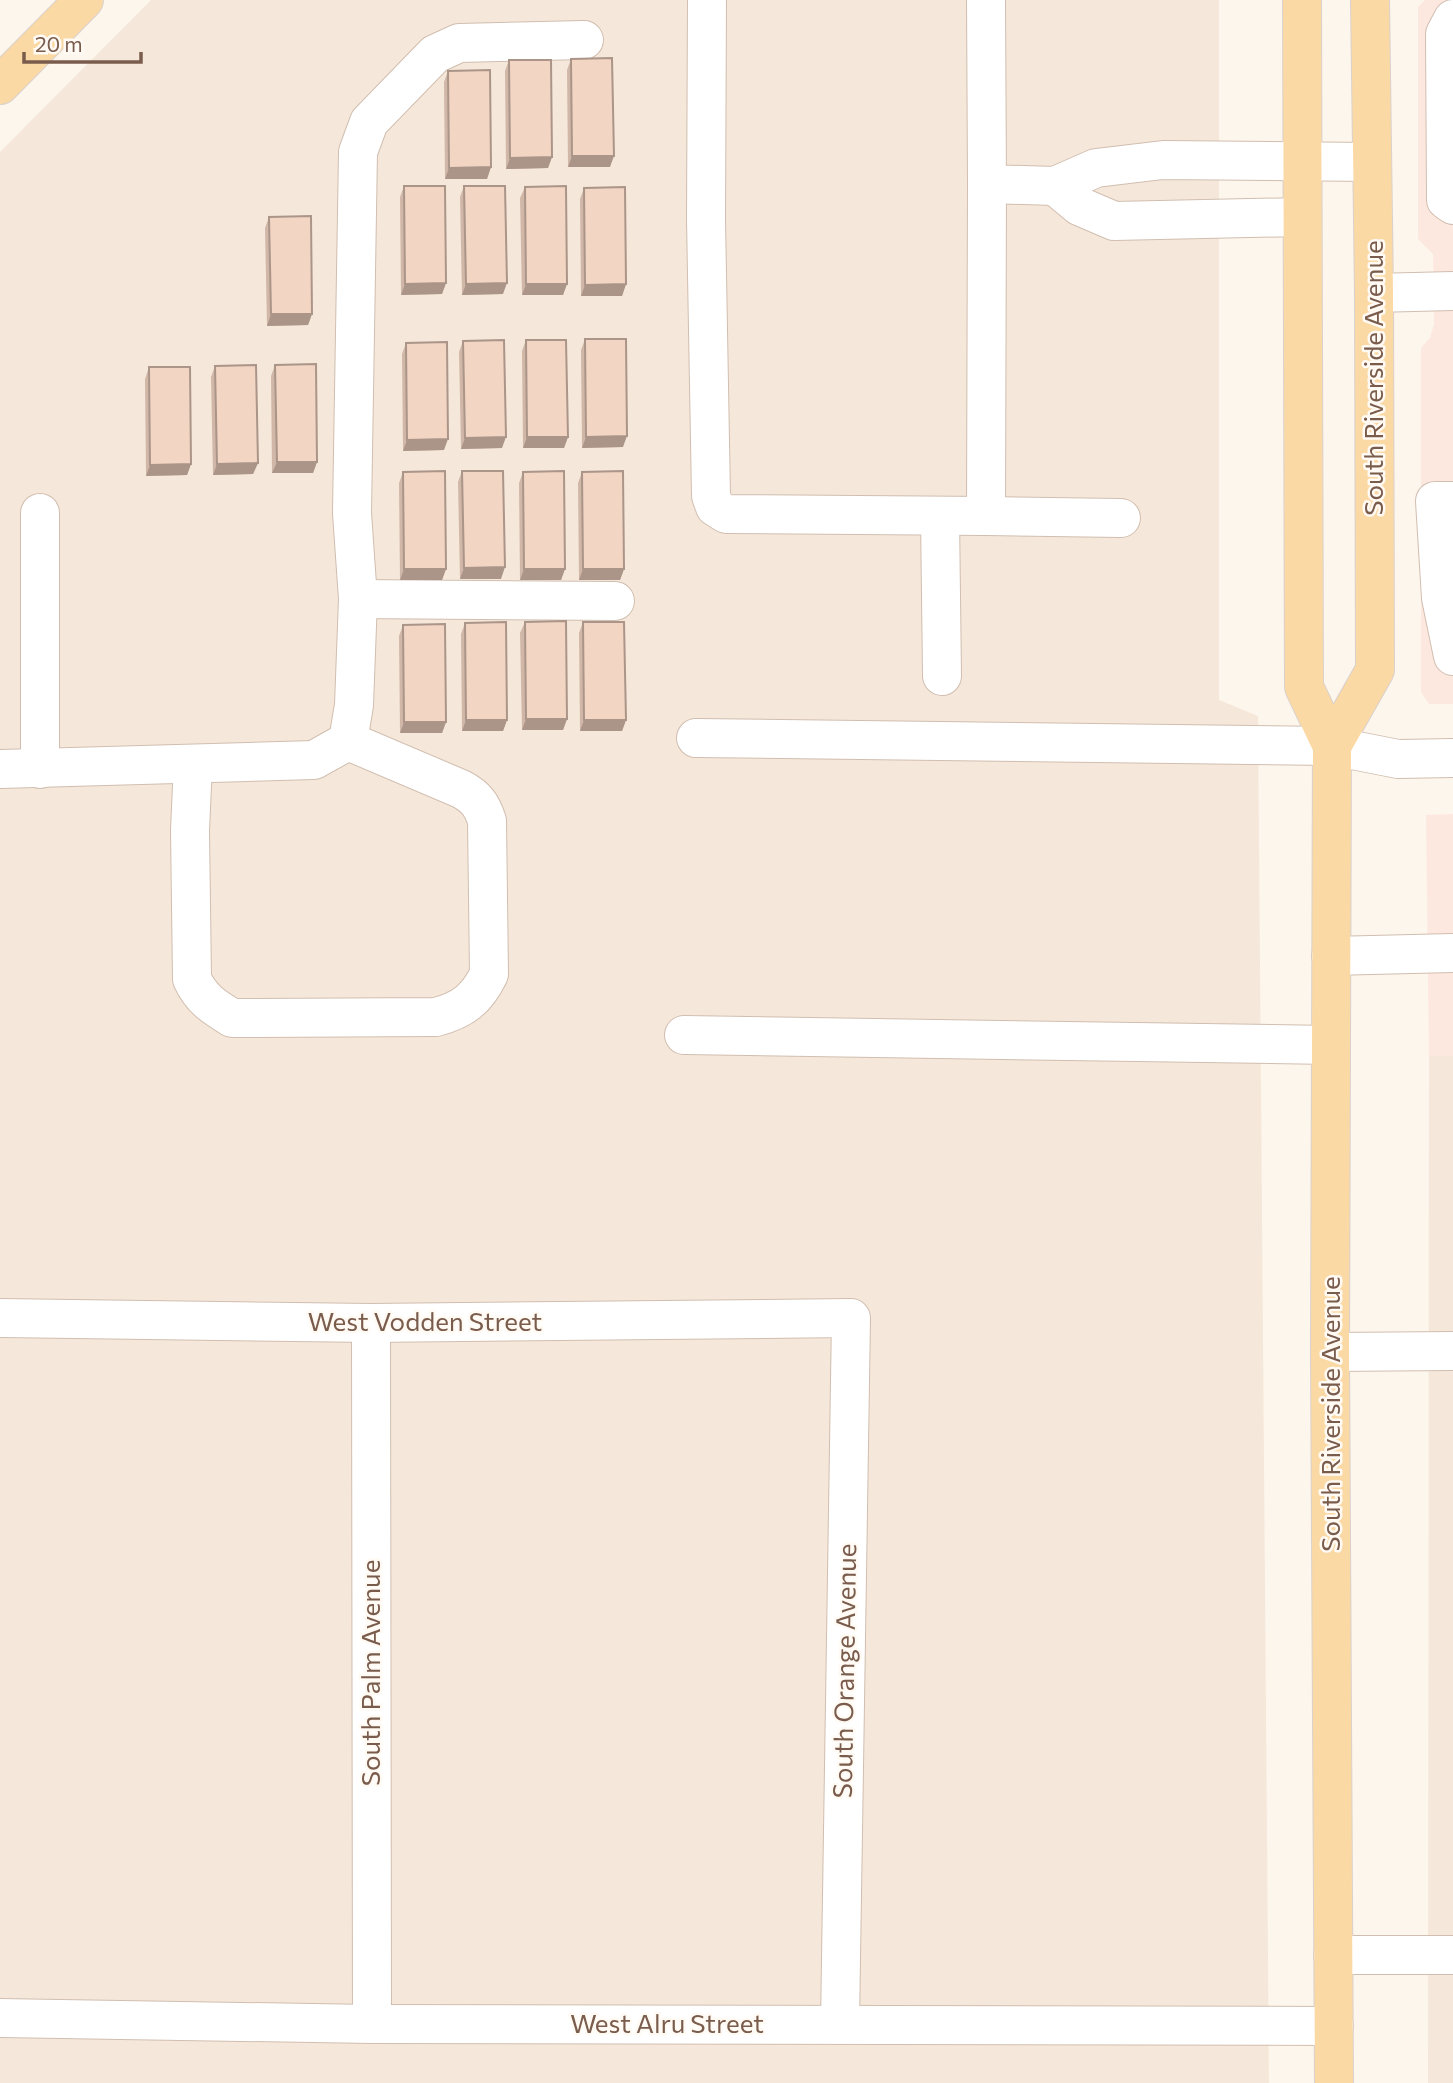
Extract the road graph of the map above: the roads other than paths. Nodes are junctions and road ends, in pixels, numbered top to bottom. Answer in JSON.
{"nodes":[{"id":1,"x":84,"y":0,"type":"edge"},
{"id":2,"x":707,"y":0,"type":"edge"},
{"id":3,"x":986,"y":0,"type":"edge"},
{"id":4,"x":1302,"y":0,"type":"edge"},
{"id":5,"x":1370,"y":0,"type":"edge"},
{"id":6,"x":1453,"y":19,"type":"edge"},
{"id":7,"x":584,"y":40,"type":"dead end"},
{"id":8,"x":0,"y":85,"type":"edge"},
{"id":9,"x":1302,"y":160,"type":"junction"},
{"id":10,"x":1372,"y":162,"type":"junction"},
{"id":11,"x":986,"y":184,"type":"junction"},
{"id":12,"x":1055,"y":186,"type":"junction"},
{"id":13,"x":1453,"y":205,"type":"edge"},
{"id":14,"x":1301,"y":217,"type":"junction"},
{"id":15,"x":1453,"y":291,"type":"edge"},
{"id":16,"x":1374,"y":293,"type":"junction"},
{"id":17,"x":1453,"y":501,"type":"edge"},
{"id":18,"x":40,"y":513,"type":"dead end"},
{"id":19,"x":940,"y":516,"type":"junction"},
{"id":20,"x":986,"y":516,"type":"junction"},
{"id":21,"x":1121,"y":518,"type":"dead end"},
{"id":22,"x":358,"y":599,"type":"junction"},
{"id":23,"x":615,"y":601,"type":"dead end"},
{"id":24,"x":1453,"y":656,"type":"edge"},
{"id":25,"x":943,"y":676,"type":"dead end"},
{"id":26,"x":696,"y":738,"type":"dead end"},
{"id":27,"x":348,"y":741,"type":"junction"},
{"id":28,"x":1332,"y":746,"type":"junction"},
{"id":29,"x":1453,"y":758,"type":"edge"},
{"id":30,"x":192,"y":764,"type":"junction"},
{"id":31,"x":0,"y":769,"type":"edge"},
{"id":32,"x":40,"y":769,"type":"junction"},
{"id":33,"x":1453,"y":953,"type":"edge"},
{"id":34,"x":1331,"y":956,"type":"junction"},
{"id":35,"x":684,"y":1035,"type":"dead end"},
{"id":36,"x":1331,"y":1045,"type":"junction"},
{"id":37,"x":0,"y":1318,"type":"edge"},
{"id":38,"x":850,"y":1318,"type":"joint"},
{"id":39,"x":371,"y":1323,"type":"junction"},
{"id":40,"x":1453,"y":1351,"type":"edge"},
{"id":41,"x":1330,"y":1352,"type":"junction"},
{"id":42,"x":1334,"y":1955,"type":"junction"},
{"id":43,"x":1453,"y":1955,"type":"edge"},
{"id":44,"x":0,"y":2018,"type":"edge"},
{"id":45,"x":372,"y":2024,"type":"junction"},
{"id":46,"x":840,"y":2024,"type":"junction"},
{"id":47,"x":1334,"y":2026,"type":"junction"},
{"id":48,"x":1334,"y":2083,"type":"edge"}],
"edges":[{"from":1,"to":8,"type":"main road"},
{"from":2,"to":19,"type":"street"},
{"from":3,"to":11,"type":"street"},
{"from":4,"to":9,"type":"main road","name":"South Riverside Avenue"},
{"from":5,"to":10,"type":"main road","name":"South Riverside Avenue"},
{"from":6,"to":13,"type":"street"},
{"from":7,"to":22,"type":"street"},
{"from":9,"to":10,"type":"street"},
{"from":9,"to":12,"type":"street"},
{"from":9,"to":14,"type":"main road","name":"South Riverside Avenue"},
{"from":10,"to":16,"type":"main road","name":"South Riverside Avenue"},
{"from":11,"to":12,"type":"street"},
{"from":11,"to":20,"type":"street"},
{"from":12,"to":14,"type":"street"},
{"from":14,"to":28,"type":"main road","name":"South Riverside Avenue"},
{"from":15,"to":16,"type":"street"},
{"from":16,"to":28,"type":"main road","name":"South Riverside Avenue"},
{"from":17,"to":24,"type":"street"},
{"from":18,"to":32,"type":"street"},
{"from":19,"to":20,"type":"street"},
{"from":19,"to":25,"type":"street"},
{"from":20,"to":21,"type":"street"},
{"from":22,"to":23,"type":"street"},
{"from":22,"to":27,"type":"street"},
{"from":26,"to":28,"type":"street"},
{"from":27,"to":30,"type":"street"},
{"from":27,"to":30,"type":"street"},
{"from":28,"to":29,"type":"street"},
{"from":28,"to":34,"type":"main road","name":"South Riverside Avenue"},
{"from":30,"to":32,"type":"street"},
{"from":31,"to":32,"type":"street"},
{"from":33,"to":34,"type":"street"},
{"from":34,"to":36,"type":"main road","name":"South Riverside Avenue"},
{"from":35,"to":36,"type":"street"},
{"from":36,"to":41,"type":"main road","name":"South Riverside Avenue"},
{"from":37,"to":39,"type":"street","name":"West Vodden Street"},
{"from":38,"to":39,"type":"street","name":"West Vodden Street"},
{"from":38,"to":46,"type":"street","name":"South Orange Avenue"},
{"from":39,"to":45,"type":"street","name":"South Palm Avenue"},
{"from":40,"to":41,"type":"street"},
{"from":41,"to":42,"type":"main road","name":"South Riverside Avenue"},
{"from":42,"to":43,"type":"street"},
{"from":42,"to":47,"type":"main road","name":"South Riverside Avenue"},
{"from":44,"to":45,"type":"street","name":"West Alru Street"},
{"from":45,"to":46,"type":"street","name":"West Alru Street"},
{"from":46,"to":47,"type":"street","name":"West Alru Street"},
{"from":47,"to":48,"type":"main road","name":"South Riverside Avenue"}]}
